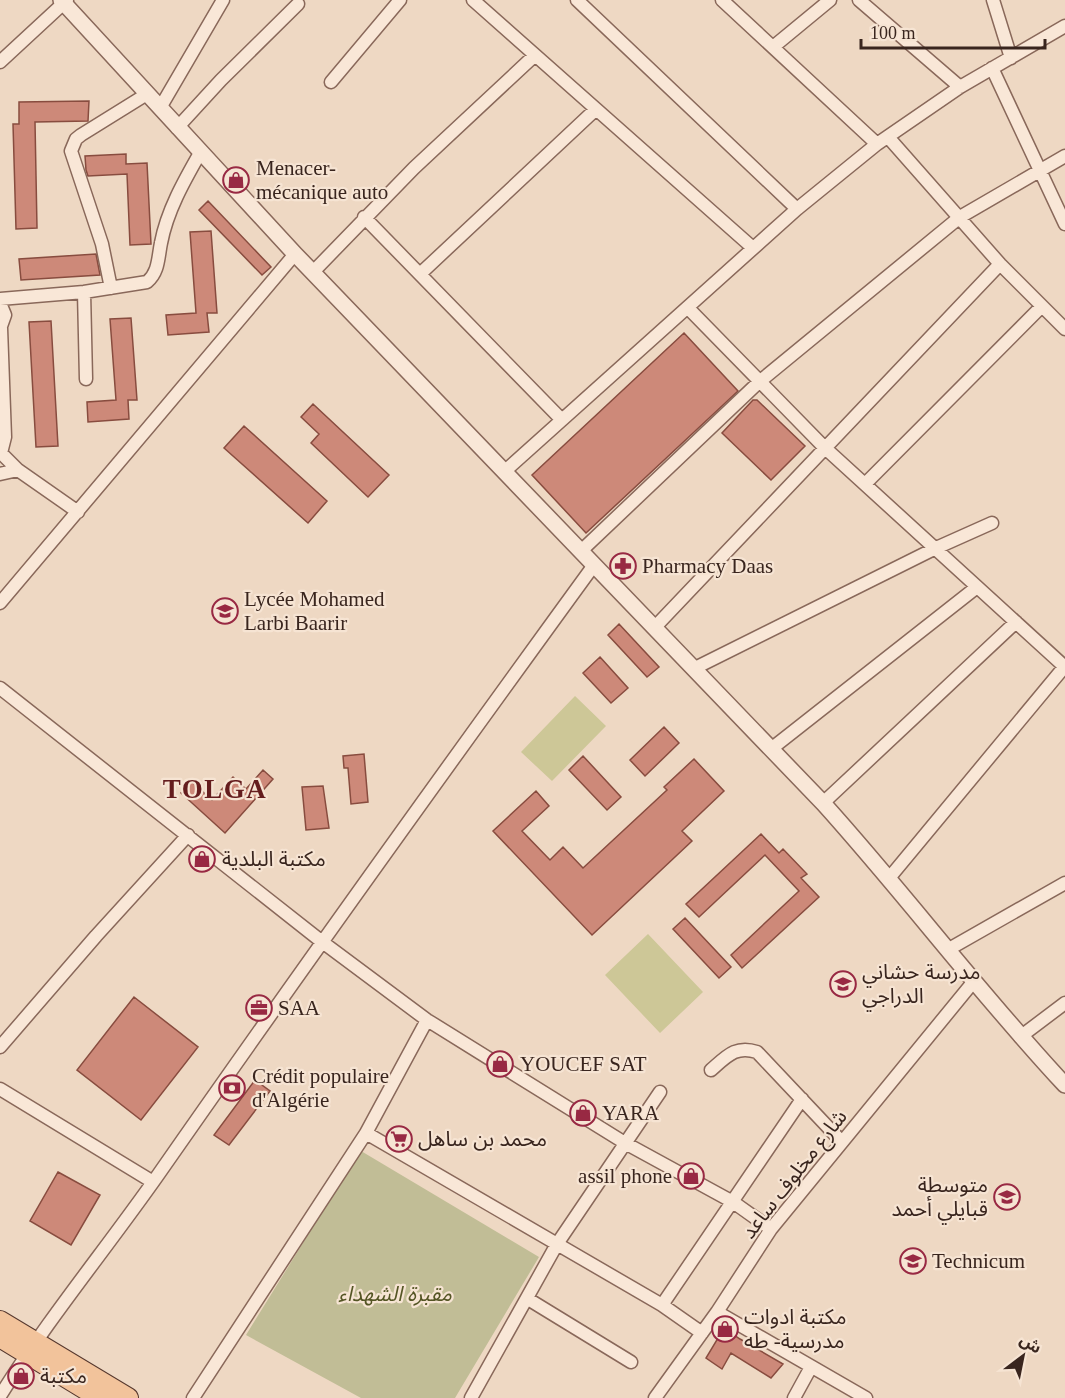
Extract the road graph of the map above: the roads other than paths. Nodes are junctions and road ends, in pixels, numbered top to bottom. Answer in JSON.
{"nodes":[{"id":1,"x":223,"y":0,"type":"edge"},
{"id":2,"x":400,"y":0,"type":"edge"},
{"id":3,"x":473,"y":0,"type":"edge"},
{"id":4,"x":722,"y":0,"type":"edge"},
{"id":5,"x":830,"y":0,"type":"edge"},
{"id":6,"x":859,"y":0,"type":"edge"},
{"id":7,"x":993,"y":0,"type":"edge"},
{"id":8,"x":64,"y":1,"type":"edge"},
{"id":9,"x":582,"y":2,"type":"edge"},
{"id":10,"x":298,"y":4,"type":"dead end"},
{"id":11,"x":1065,"y":26,"type":"edge"},
{"id":12,"x":773,"y":47,"type":"junction"},
{"id":13,"x":534,"y":56,"type":"junction"},
{"id":14,"x":1011,"y":58,"type":"junction"},
{"id":15,"x":0,"y":62,"type":"edge"},
{"id":16,"x":992,"y":68,"type":"junction"},
{"id":17,"x":331,"y":82,"type":"dead end"},
{"id":18,"x":960,"y":87,"type":"junction"},
{"id":19,"x":147,"y":94,"type":"junction"},
{"id":20,"x":160,"y":108,"type":"junction"},
{"id":21,"x":595,"y":110,"type":"junction"},
{"id":22,"x":177,"y":128,"type":"junction"},
{"id":23,"x":888,"y":137,"type":"junction"},
{"id":24,"x":877,"y":144,"type":"junction"},
{"id":25,"x":200,"y":153,"type":"junction"},
{"id":26,"x":1065,"y":156,"type":"edge"},
{"id":27,"x":1039,"y":171,"type":"junction"},
{"id":28,"x":796,"y":209,"type":"junction"},
{"id":29,"x":960,"y":217,"type":"junction"},
{"id":30,"x":364,"y":218,"type":"junction"},
{"id":31,"x":1065,"y":224,"type":"edge"},
{"id":32,"x":753,"y":248,"type":"junction"},
{"id":33,"x":296,"y":254,"type":"junction"},
{"id":34,"x":1000,"y":264,"type":"junction"},
{"id":35,"x":313,"y":272,"type":"junction"},
{"id":36,"x":420,"y":274,"type":"junction"},
{"id":37,"x":111,"y":288,"type":"junction"},
{"id":38,"x":84,"y":292,"type":"junction"},
{"id":39,"x":0,"y":301,"type":"edge"},
{"id":40,"x":1042,"y":306,"type":"junction"},
{"id":41,"x":688,"y":308,"type":"junction"},
{"id":42,"x":1,"y":328,"type":"edge"},
{"id":43,"x":1065,"y":329,"type":"edge"},
{"id":44,"x":86,"y":378,"type":"dead end"},
{"id":45,"x":759,"y":382,"type":"junction"},
{"id":46,"x":562,"y":420,"type":"junction"},
{"id":47,"x":2,"y":437,"type":"edge"},
{"id":48,"x":824,"y":447,"type":"junction"},
{"id":49,"x":1,"y":452,"type":"edge"},
{"id":50,"x":18,"y":470,"type":"junction"},
{"id":51,"x":505,"y":471,"type":"junction"},
{"id":52,"x":0,"y":474,"type":"edge"},
{"id":53,"x":866,"y":484,"type":"junction"},
{"id":54,"x":78,"y":512,"type":"junction"},
{"id":55,"x":992,"y":523,"type":"dead end"},
{"id":56,"x":936,"y":548,"type":"junction"},
{"id":57,"x":581,"y":551,"type":"junction"},
{"id":58,"x":594,"y":565,"type":"junction"},
{"id":59,"x":977,"y":587,"type":"junction"},
{"id":60,"x":0,"y":603,"type":"edge"},
{"id":61,"x":1016,"y":622,"type":"junction"},
{"id":62,"x":656,"y":626,"type":"junction"},
{"id":63,"x":1065,"y":666,"type":"edge"},
{"id":64,"x":695,"y":668,"type":"junction"},
{"id":65,"x":0,"y":688,"type":"edge"},
{"id":66,"x":771,"y":749,"type":"junction"},
{"id":67,"x":823,"y":803,"type":"junction"},
{"id":68,"x":188,"y":835,"type":"junction"},
{"id":69,"x":890,"y":877,"type":"junction"},
{"id":70,"x":1065,"y":883,"type":"edge"},
{"id":71,"x":321,"y":941,"type":"junction"},
{"id":72,"x":949,"y":949,"type":"junction"},
{"id":73,"x":974,"y":981,"type":"junction"},
{"id":74,"x":1065,"y":1003,"type":"edge"},
{"id":75,"x":427,"y":1020,"type":"junction"},
{"id":76,"x":1020,"y":1037,"type":"junction"},
{"id":77,"x":0,"y":1047,"type":"edge"},
{"id":78,"x":711,"y":1070,"type":"dead end"},
{"id":79,"x":1065,"y":1085,"type":"edge"},
{"id":80,"x":0,"y":1089,"type":"edge"},
{"id":81,"x":660,"y":1092,"type":"dead end"},
{"id":82,"x":802,"y":1100,"type":"junction"},
{"id":83,"x":366,"y":1133,"type":"junction"},
{"id":84,"x":842,"y":1142,"type":"junction"},
{"id":85,"x":625,"y":1143,"type":"junction"},
{"id":86,"x":153,"y":1182,"type":"junction"},
{"id":87,"x":733,"y":1202,"type":"junction"},
{"id":88,"x":771,"y":1229,"type":"junction"},
{"id":89,"x":557,"y":1244,"type":"junction"},
{"id":90,"x":528,"y":1299,"type":"junction"},
{"id":91,"x":663,"y":1305,"type":"junction"},
{"id":92,"x":717,"y":1312,"type":"junction"},
{"id":93,"x":0,"y":1321,"type":"edge"},
{"id":94,"x":702,"y":1333,"type":"junction"},
{"id":95,"x":0,"y":1337,"type":"edge"},
{"id":96,"x":31,"y":1346,"type":"junction"},
{"id":97,"x":631,"y":1362,"type":"dead end"},
{"id":98,"x":811,"y":1367,"type":"junction"},
{"id":99,"x":0,"y":1396,"type":"edge"},
{"id":100,"x":100,"y":1398,"type":"edge"},
{"id":101,"x":128,"y":1398,"type":"edge"},
{"id":102,"x":193,"y":1398,"type":"edge"},
{"id":103,"x":471,"y":1398,"type":"edge"},
{"id":104,"x":654,"y":1398,"type":"edge"},
{"id":105,"x":794,"y":1398,"type":"edge"},
{"id":106,"x":866,"y":1398,"type":"edge"}],
"edges":[{"from":1,"to":20,"type":"street"},
{"from":2,"to":17,"type":"street"},
{"from":3,"to":13,"type":"street"},
{"from":4,"to":12,"type":"street"},
{"from":5,"to":12,"type":"street"},
{"from":6,"to":18,"type":"street"},
{"from":7,"to":14,"type":"street"},
{"from":8,"to":15,"type":"street"},
{"from":8,"to":19,"type":"street"},
{"from":9,"to":28,"type":"street"},
{"from":10,"to":22,"type":"street"},
{"from":11,"to":14,"type":"street"},
{"from":12,"to":24,"type":"street"},
{"from":13,"to":21,"type":"street"},
{"from":13,"to":30,"type":"street"},
{"from":14,"to":16,"type":"street"},
{"from":16,"to":18,"type":"street"},
{"from":16,"to":27,"type":"street"},
{"from":18,"to":23,"type":"street"},
{"from":19,"to":20,"type":"street"},
{"from":19,"to":37,"type":"street"},
{"from":20,"to":22,"type":"street"},
{"from":21,"to":32,"type":"street"},
{"from":21,"to":36,"type":"street"},
{"from":22,"to":25,"type":"street"},
{"from":23,"to":24,"type":"street"},
{"from":23,"to":29,"type":"street"},
{"from":24,"to":28,"type":"street"},
{"from":25,"to":33,"type":"street"},
{"from":25,"to":37,"type":"street"},
{"from":26,"to":27,"type":"street"},
{"from":27,"to":29,"type":"street"},
{"from":27,"to":31,"type":"street"},
{"from":28,"to":32,"type":"street"},
{"from":29,"to":34,"type":"street"},
{"from":29,"to":45,"type":"street"},
{"from":30,"to":35,"type":"street"},
{"from":30,"to":36,"type":"street"},
{"from":32,"to":41,"type":"street"},
{"from":33,"to":35,"type":"street"},
{"from":33,"to":54,"type":"street"},
{"from":34,"to":40,"type":"street"},
{"from":34,"to":48,"type":"street"},
{"from":35,"to":51,"type":"street"},
{"from":36,"to":46,"type":"street"},
{"from":37,"to":38,"type":"street"},
{"from":38,"to":39,"type":"street"},
{"from":38,"to":44,"type":"street"},
{"from":39,"to":42,"type":"street"},
{"from":40,"to":43,"type":"street"},
{"from":40,"to":53,"type":"street"},
{"from":41,"to":45,"type":"street"},
{"from":41,"to":46,"type":"street"},
{"from":42,"to":47,"type":"street"},
{"from":45,"to":48,"type":"street"},
{"from":45,"to":57,"type":"street"},
{"from":46,"to":51,"type":"street"},
{"from":47,"to":49,"type":"street"},
{"from":48,"to":53,"type":"street"},
{"from":48,"to":62,"type":"street"},
{"from":49,"to":50,"type":"street"},
{"from":50,"to":52,"type":"street"},
{"from":50,"to":54,"type":"street"},
{"from":51,"to":57,"type":"street"},
{"from":53,"to":56,"type":"street"},
{"from":54,"to":60,"type":"street"},
{"from":55,"to":56,"type":"street"},
{"from":56,"to":59,"type":"street"},
{"from":56,"to":64,"type":"street"},
{"from":57,"to":58,"type":"street"},
{"from":58,"to":62,"type":"street"},
{"from":58,"to":71,"type":"street"},
{"from":59,"to":61,"type":"street"},
{"from":59,"to":66,"type":"street"},
{"from":61,"to":63,"type":"street"},
{"from":61,"to":67,"type":"street"},
{"from":62,"to":64,"type":"street"},
{"from":63,"to":69,"type":"street"},
{"from":64,"to":66,"type":"street"},
{"from":65,"to":68,"type":"street"},
{"from":66,"to":67,"type":"street"},
{"from":67,"to":69,"type":"street"},
{"from":68,"to":71,"type":"street"},
{"from":68,"to":77,"type":"street"},
{"from":69,"to":72,"type":"street"},
{"from":70,"to":72,"type":"street"},
{"from":71,"to":75,"type":"street"},
{"from":71,"to":86,"type":"street"},
{"from":72,"to":73,"type":"street"},
{"from":73,"to":76,"type":"street"},
{"from":73,"to":84,"type":"street","name":"شارع مخلوف ساعد"},
{"from":74,"to":76,"type":"street"},
{"from":75,"to":83,"type":"street"},
{"from":75,"to":85,"type":"street"},
{"from":76,"to":79,"type":"street"},
{"from":78,"to":82,"type":"street"},
{"from":80,"to":86,"type":"street"},
{"from":81,"to":85,"type":"street"},
{"from":82,"to":84,"type":"street"},
{"from":82,"to":87,"type":"street"},
{"from":83,"to":89,"type":"street"},
{"from":83,"to":102,"type":"street"},
{"from":84,"to":88,"type":"street","name":"شارع مخلوف ساعد"},
{"from":85,"to":87,"type":"street"},
{"from":85,"to":89,"type":"street"},
{"from":86,"to":96,"type":"street"},
{"from":87,"to":88,"type":"street"},
{"from":87,"to":91,"type":"street"},
{"from":88,"to":92,"type":"street","name":"شارع مخلوف ساعد"},
{"from":89,"to":90,"type":"street"},
{"from":89,"to":91,"type":"street"},
{"from":90,"to":97,"type":"street"},
{"from":90,"to":103,"type":"street"},
{"from":91,"to":94,"type":"street"},
{"from":92,"to":94,"type":"street","name":"شارع مخلوف ساعد"},
{"from":92,"to":98,"type":"street"},
{"from":93,"to":96,"type":"main road"},
{"from":94,"to":104,"type":"street","name":"شارع مخلوف ساعد"},
{"from":95,"to":96,"type":"main road"},
{"from":96,"to":99,"type":"street"},
{"from":96,"to":100,"type":"main road"},
{"from":96,"to":101,"type":"main road"},
{"from":98,"to":105,"type":"street"},
{"from":98,"to":106,"type":"street"}]}
